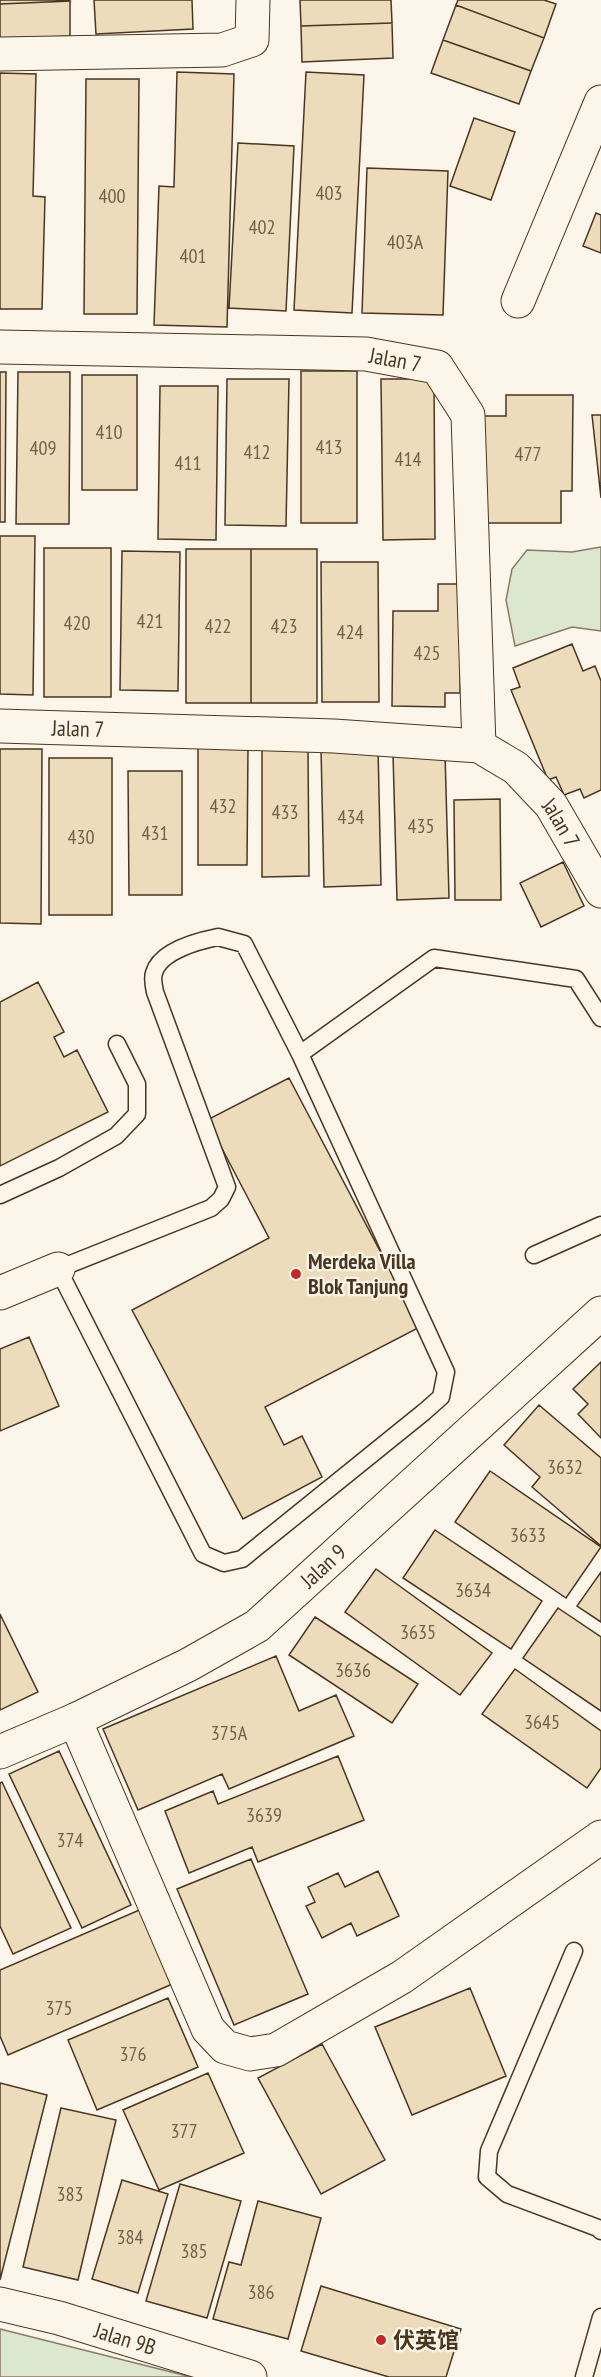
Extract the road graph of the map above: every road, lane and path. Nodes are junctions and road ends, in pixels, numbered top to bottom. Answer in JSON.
{"nodes":[{"id":1,"x":253,"y":0,"type":"edge"},
{"id":2,"x":0,"y":54,"type":"edge"},
{"id":3,"x":601,"y":102,"type":"edge"},
{"id":4,"x":518,"y":301,"type":"dead end"},
{"id":5,"x":0,"y":347,"type":"edge"},
{"id":6,"x":0,"y":726,"type":"edge"},
{"id":7,"x":479,"y":746,"type":"junction"},
{"id":8,"x":601,"y":891,"type":"edge"},
{"id":9,"x":601,"y":1018,"type":"edge"},
{"id":10,"x":117,"y":1044,"type":"dead end"},
{"id":11,"x":300,"y":1053,"type":"junction"},
{"id":12,"x":0,"y":1195,"type":"edge"},
{"id":13,"x":601,"y":1225,"type":"edge"},
{"id":14,"x":534,"y":1255,"type":"dead end"},
{"id":15,"x":58,"y":1269,"type":"junction"},
{"id":16,"x":0,"y":1293,"type":"edge"},
{"id":17,"x":601,"y":1313,"type":"edge"},
{"id":18,"x":75,"y":1720,"type":"junction"},
{"id":19,"x":0,"y":1752,"type":"edge"},
{"id":20,"x":601,"y":1837,"type":"edge"},
{"id":21,"x":574,"y":1952,"type":"dead end"},
{"id":22,"x":601,"y":2231,"type":"edge"},
{"id":23,"x":0,"y":2304,"type":"edge"},
{"id":24,"x":601,"y":2317,"type":"edge"},
{"id":25,"x":250,"y":2377,"type":"edge"},
{"id":26,"x":584,"y":2377,"type":"edge"}],
"edges":[{"from":1,"to":2,"type":"street"},
{"from":3,"to":4,"type":"street"},
{"from":5,"to":7,"type":"street","name":"Jalan 7"},
{"from":6,"to":7,"type":"street","name":"Jalan 7"},
{"from":7,"to":8,"type":"street","name":"Jalan 7"},
{"from":9,"to":11,"type":"lane"},
{"from":10,"to":12,"type":"lane"},
{"from":11,"to":15,"type":"lane"},
{"from":11,"to":15,"type":"lane"},
{"from":13,"to":14,"type":"lane"},
{"from":15,"to":16,"type":"street"},
{"from":17,"to":18,"type":"street","name":"Jalan 9"},
{"from":18,"to":19,"type":"street","name":"Jalan 9"},
{"from":18,"to":20,"type":"street"},
{"from":21,"to":22,"type":"lane"},
{"from":23,"to":25,"type":"street","name":"Jalan 9B"},
{"from":24,"to":26,"type":"lane"}]}
